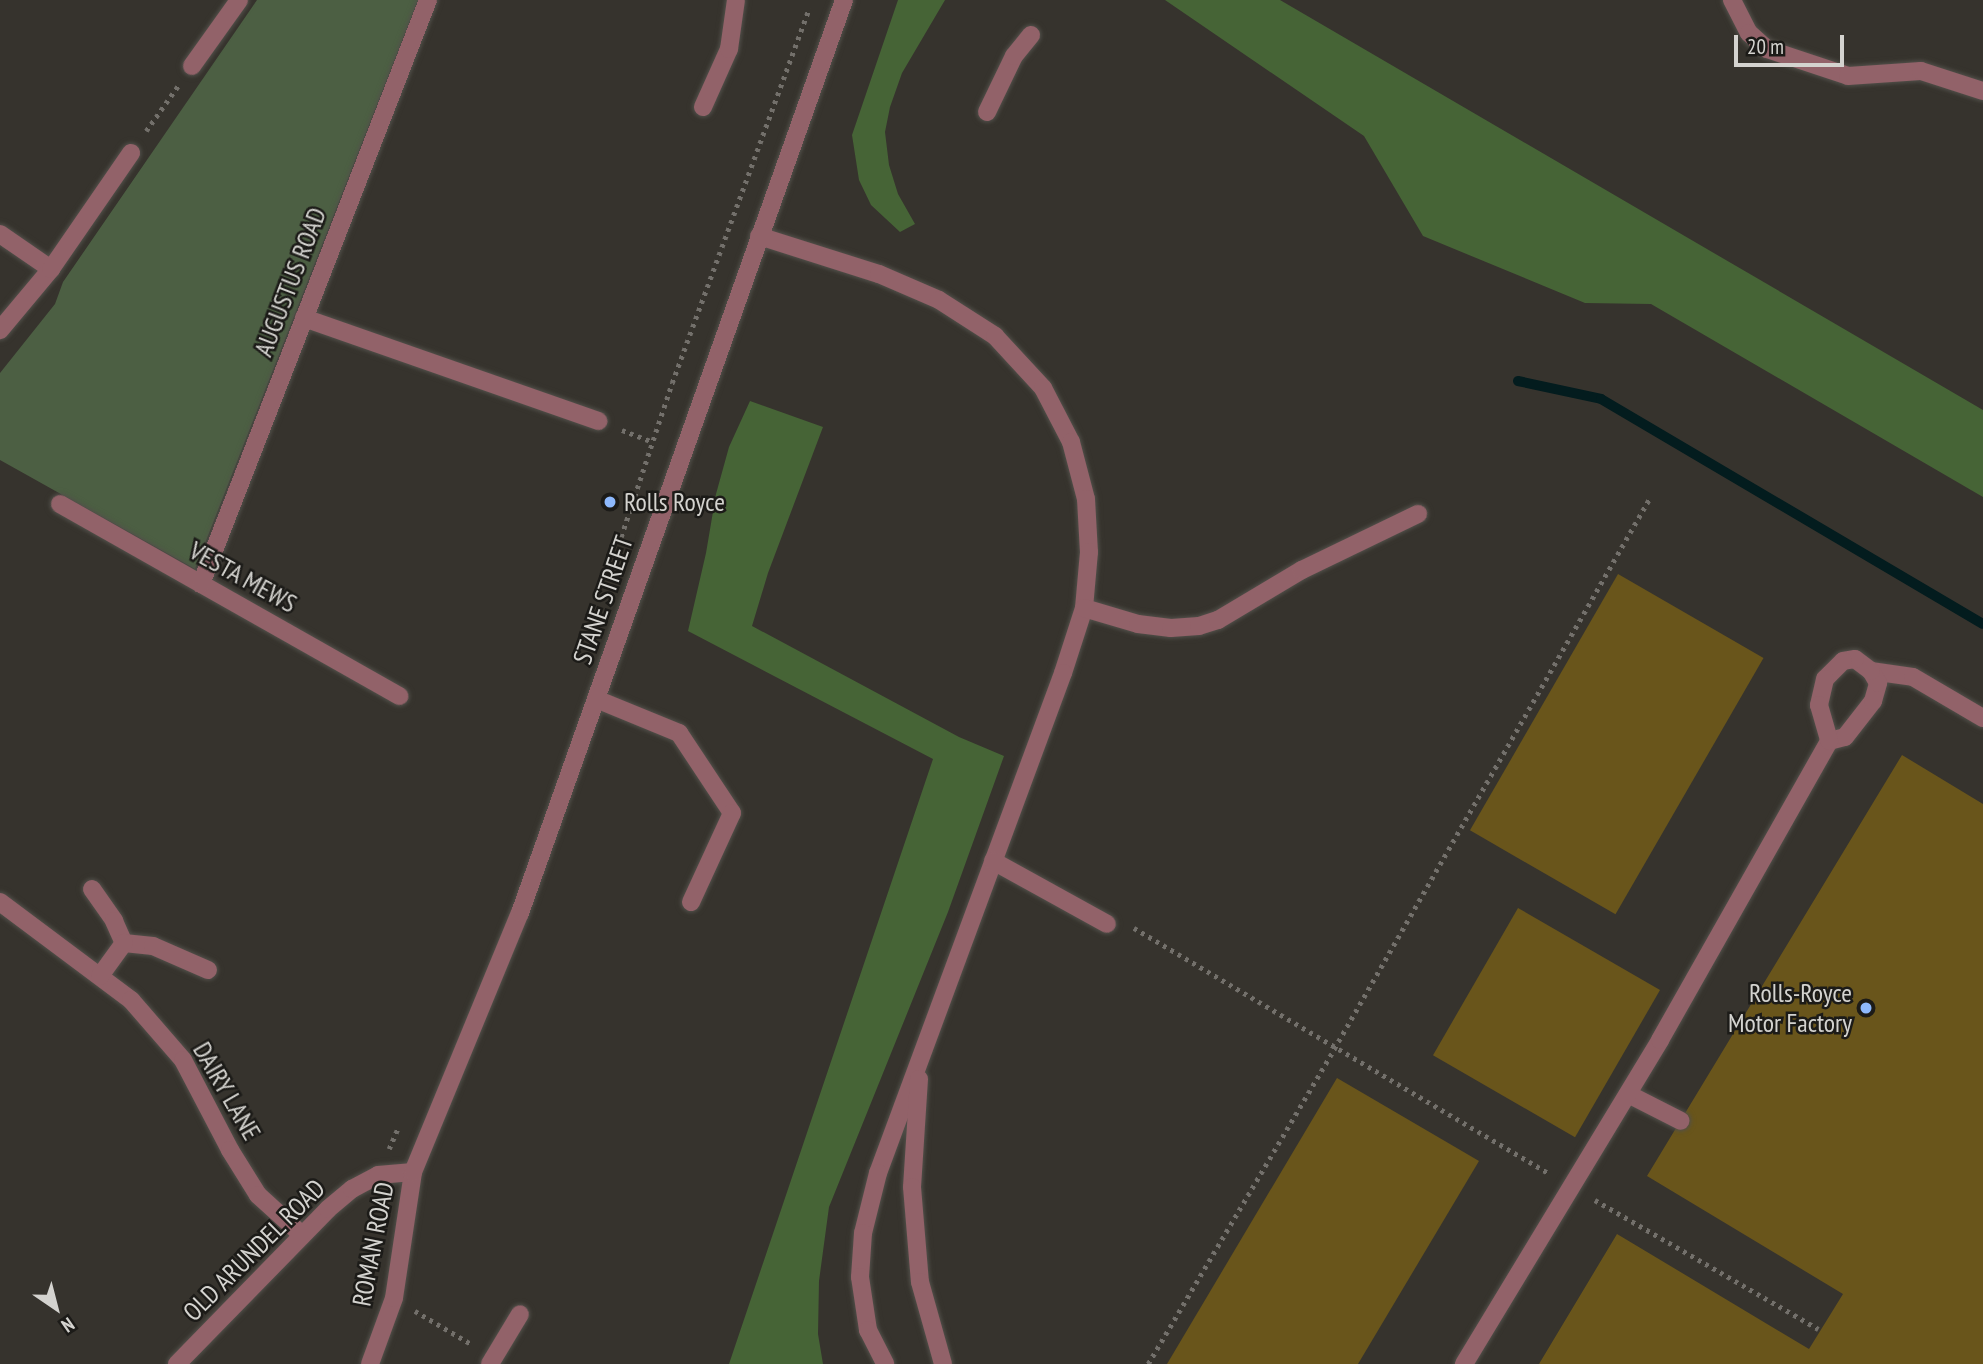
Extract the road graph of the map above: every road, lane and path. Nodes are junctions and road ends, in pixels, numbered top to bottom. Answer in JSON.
{"nodes":[{"id":1,"x":239,"y":0,"type":"edge"},
{"id":2,"x":428,"y":0,"type":"edge"},
{"id":3,"x":736,"y":0,"type":"edge"},
{"id":4,"x":811,"y":0,"type":"edge"},
{"id":5,"x":844,"y":0,"type":"edge"},
{"id":6,"x":1731,"y":0,"type":"edge"},
{"id":7,"x":1031,"y":35,"type":"dead end"},
{"id":8,"x":192,"y":66,"type":"joint"},
{"id":9,"x":1983,"y":91,"type":"edge"},
{"id":10,"x":703,"y":107,"type":"dead end"},
{"id":11,"x":988,"y":112,"type":"dead end"},
{"id":12,"x":131,"y":153,"type":"joint"},
{"id":13,"x":0,"y":234,"type":"edge"},
{"id":14,"x":760,"y":236,"type":"junction"},
{"id":15,"x":51,"y":269,"type":"junction"},
{"id":16,"x":304,"y":318,"type":"junction"},
{"id":17,"x":0,"y":330,"type":"edge"},
{"id":18,"x":598,"y":421,"type":"joint"},
{"id":19,"x":652,"y":442,"type":"junction"},
{"id":20,"x":683,"y":453,"type":"junction"},
{"id":21,"x":1651,"y":496,"type":"dead end"},
{"id":22,"x":60,"y":504,"type":"dead end"},
{"id":23,"x":1418,"y":514,"type":"dead end"},
{"id":24,"x":618,"y":546,"type":"dead end"},
{"id":25,"x":201,"y":584,"type":"junction"},
{"id":26,"x":1084,"y":608,"type":"junction"},
{"id":27,"x":1871,"y":671,"type":"junction"},
{"id":28,"x":400,"y":696,"type":"dead end"},
{"id":29,"x":596,"y":699,"type":"junction"},
{"id":30,"x":1983,"y":718,"type":"edge"},
{"id":31,"x":1829,"y":741,"type":"junction"},
{"id":32,"x":993,"y":860,"type":"junction"},
{"id":33,"x":92,"y":889,"type":"dead end"},
{"id":34,"x":0,"y":902,"type":"edge"},
{"id":35,"x":691,"y":902,"type":"dead end"},
{"id":36,"x":1115,"y":923,"type":"joint"},
{"id":37,"x":124,"y":943,"type":"junction"},
{"id":38,"x":208,"y":970,"type":"dead end"},
{"id":39,"x":100,"y":976,"type":"junction"},
{"id":40,"x":1334,"y":1049,"type":"junction"},
{"id":41,"x":920,"y":1058,"type":"junction"},
{"id":42,"x":1629,"y":1094,"type":"junction"},
{"id":43,"x":1681,"y":1121,"type":"dead end"},
{"id":44,"x":399,"y":1125,"type":"dead end"},
{"id":45,"x":413,"y":1172,"type":"junction"},
{"id":46,"x":378,"y":1175,"type":"junction"},
{"id":47,"x":1573,"y":1187,"type":"junction"},
{"id":48,"x":302,"y":1236,"type":"junction"},
{"id":49,"x":394,"y":1298,"type":"junction"},
{"id":50,"x":520,"y":1314,"type":"dead end"},
{"id":51,"x":1818,"y":1329,"type":"dead end"},
{"id":52,"x":492,"y":1361,"type":"edge"},
{"id":53,"x":177,"y":1364,"type":"edge"},
{"id":54,"x":370,"y":1364,"type":"edge"},
{"id":55,"x":885,"y":1364,"type":"edge"},
{"id":56,"x":943,"y":1364,"type":"edge"},
{"id":57,"x":1148,"y":1364,"type":"edge"},
{"id":58,"x":1464,"y":1364,"type":"edge"}],
"edges":[{"from":1,"to":8,"type":"street"},
{"from":2,"to":16,"type":"street","name":"AUGUSTUS ROAD"},
{"from":3,"to":10,"type":"street"},
{"from":4,"to":19,"type":"path"},
{"from":5,"to":14,"type":"street","name":"STANE STREET"},
{"from":6,"to":9,"type":"street"},
{"from":7,"to":11,"type":"street"},
{"from":8,"to":12,"type":"path"},
{"from":12,"to":15,"type":"street"},
{"from":13,"to":15,"type":"street"},
{"from":14,"to":20,"type":"street","name":"STANE STREET"},
{"from":14,"to":26,"type":"street"},
{"from":15,"to":17,"type":"street"},
{"from":16,"to":18,"type":"street"},
{"from":16,"to":25,"type":"street","name":"AUGUSTUS ROAD"},
{"from":18,"to":19,"type":"path"},
{"from":19,"to":20,"type":"path"},
{"from":19,"to":24,"type":"path"},
{"from":20,"to":29,"type":"street","name":"STANE STREET"},
{"from":21,"to":40,"type":"path"},
{"from":22,"to":25,"type":"street","name":"VESTA MEWS"},
{"from":23,"to":26,"type":"street"},
{"from":25,"to":28,"type":"street","name":"VESTA MEWS"},
{"from":26,"to":32,"type":"street"},
{"from":27,"to":30,"type":"street"},
{"from":27,"to":31,"type":"street"},
{"from":27,"to":31,"type":"street"},
{"from":29,"to":35,"type":"street"},
{"from":29,"to":45,"type":"street","name":"STANE STREET"},
{"from":31,"to":42,"type":"street"},
{"from":32,"to":36,"type":"street"},
{"from":32,"to":41,"type":"street"},
{"from":33,"to":37,"type":"street"},
{"from":34,"to":39,"type":"street","name":"DAIRY LANE"},
{"from":36,"to":40,"type":"path"},
{"from":37,"to":38,"type":"street"},
{"from":37,"to":39,"type":"street"},
{"from":39,"to":48,"type":"street","name":"DAIRY LANE"},
{"from":40,"to":47,"type":"path"},
{"from":40,"to":57,"type":"path"},
{"from":41,"to":55,"type":"street"},
{"from":41,"to":56,"type":"street"},
{"from":42,"to":43,"type":"street"},
{"from":42,"to":47,"type":"street"},
{"from":44,"to":46,"type":"path"},
{"from":45,"to":46,"type":"street","name":"OLD ARUNDEL ROAD"},
{"from":45,"to":49,"type":"street","name":"ROMAN ROAD"},
{"from":46,"to":48,"type":"street","name":"OLD ARUNDEL ROAD"},
{"from":47,"to":51,"type":"path"},
{"from":47,"to":58,"type":"street"},
{"from":48,"to":53,"type":"street","name":"OLD ARUNDEL ROAD"},
{"from":49,"to":52,"type":"path"},
{"from":49,"to":54,"type":"street","name":"ROMAN ROAD"},
{"from":50,"to":52,"type":"street"}]}
